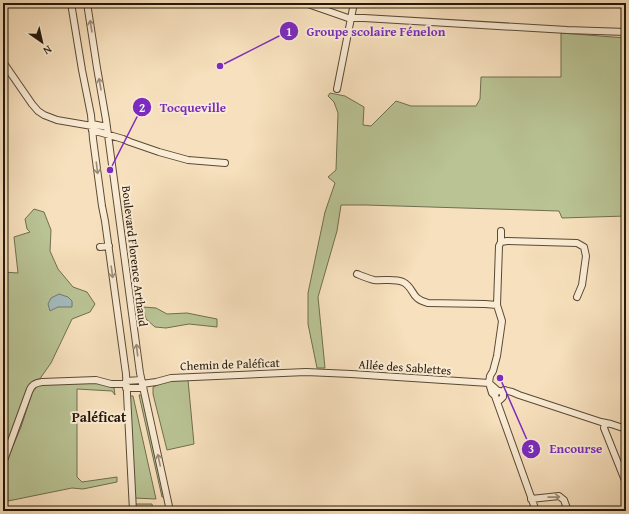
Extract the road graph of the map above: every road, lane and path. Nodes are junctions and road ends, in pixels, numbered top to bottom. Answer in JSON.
{"nodes":[{"id":1,"x":71,"y":3,"type":"edge"},
{"id":2,"x":88,"y":3,"type":"edge"},
{"id":3,"x":306,"y":3,"type":"edge"},
{"id":4,"x":354,"y":3,"type":"edge"},
{"id":5,"x":352,"y":18,"type":"junction"},
{"id":6,"x":626,"y":32,"type":"edge"},
{"id":7,"x":3,"y":62,"type":"edge"},
{"id":8,"x":337,"y":89,"type":"dead end"},
{"id":9,"x":92,"y":127,"type":"junction"},
{"id":10,"x":107,"y":127,"type":"junction"},
{"id":11,"x":108,"y":135,"type":"junction"},
{"id":12,"x":225,"y":164,"type":"dead end"},
{"id":13,"x":501,"y":231,"type":"dead end"},
{"id":14,"x":501,"y":242,"type":"junction"},
{"id":15,"x":108,"y":246,"type":"junction"},
{"id":16,"x":100,"y":247,"type":"dead end"},
{"id":17,"x":357,"y":274,"type":"dead end"},
{"id":18,"x":576,"y":297,"type":"dead end"},
{"id":19,"x":497,"y":305,"type":"junction"},
{"id":20,"x":320,"y":373,"type":"joint"},
{"id":21,"x":126,"y":384,"type":"junction"},
{"id":22,"x":142,"y":384,"type":"junction"},
{"id":23,"x":489,"y":384,"type":"junction"},
{"id":24,"x":499,"y":396,"type":"junction"},
{"id":25,"x":605,"y":423,"type":"junction"},
{"id":26,"x":626,"y":429,"type":"edge"},
{"id":27,"x":3,"y":463,"type":"edge"},
{"id":28,"x":626,"y":483,"type":"edge"},
{"id":29,"x":531,"y":499,"type":"junction"},
{"id":30,"x":133,"y":511,"type":"edge"},
{"id":31,"x":170,"y":511,"type":"edge"},
{"id":32,"x":536,"y":511,"type":"edge"},
{"id":33,"x":568,"y":511,"type":"edge"}],
"edges":[{"from":1,"to":9,"type":"street","name":"Boulevard Florence Arthaud"},
{"from":10,"to":2,"type":"street","name":"Boulevard Florence Arthaud","one_way":true},
{"from":3,"to":5,"type":"street"},
{"from":4,"to":5,"type":"street"},
{"from":5,"to":6,"type":"street"},
{"from":5,"to":8,"type":"street"},
{"from":7,"to":9,"type":"street"},
{"from":9,"to":10,"type":"street"},
{"from":9,"to":11,"type":"street"},
{"from":9,"to":15,"type":"street","name":"Boulevard Florence Arthaud","one_way":true},
{"from":10,"to":11,"type":"street","name":"Boulevard Florence Arthaud"},
{"from":11,"to":12,"type":"street"},
{"from":22,"to":11,"type":"street","name":"Boulevard Florence Arthaud","one_way":true},
{"from":13,"to":14,"type":"street"},
{"from":14,"to":18,"type":"street"},
{"from":14,"to":19,"type":"street"},
{"from":15,"to":16,"type":"street"},
{"from":15,"to":21,"type":"street","name":"Boulevard Florence Arthaud","one_way":true},
{"from":17,"to":19,"type":"street"},
{"from":19,"to":23,"type":"street"},
{"from":20,"to":22,"type":"street","name":"Chemin de Paléficat"},
{"from":20,"to":23,"type":"street","name":"Allée des Sablettes"},
{"from":21,"to":22,"type":"street","name":"Chemin de Paléficat"},
{"from":21,"to":27,"type":"street"},
{"from":21,"to":30,"type":"street","name":"Boulevard Florence Arthaud"},
{"from":31,"to":22,"type":"street","name":"Boulevard Florence Arthaud","one_way":true},
{"from":23,"to":24,"type":"street"},
{"from":24,"to":25,"type":"street"},
{"from":24,"to":29,"type":"street"},
{"from":25,"to":26,"type":"street"},
{"from":25,"to":28,"type":"street"},
{"from":29,"to":32,"type":"street"},
{"from":29,"to":33,"type":"street","one_way":true}]}
